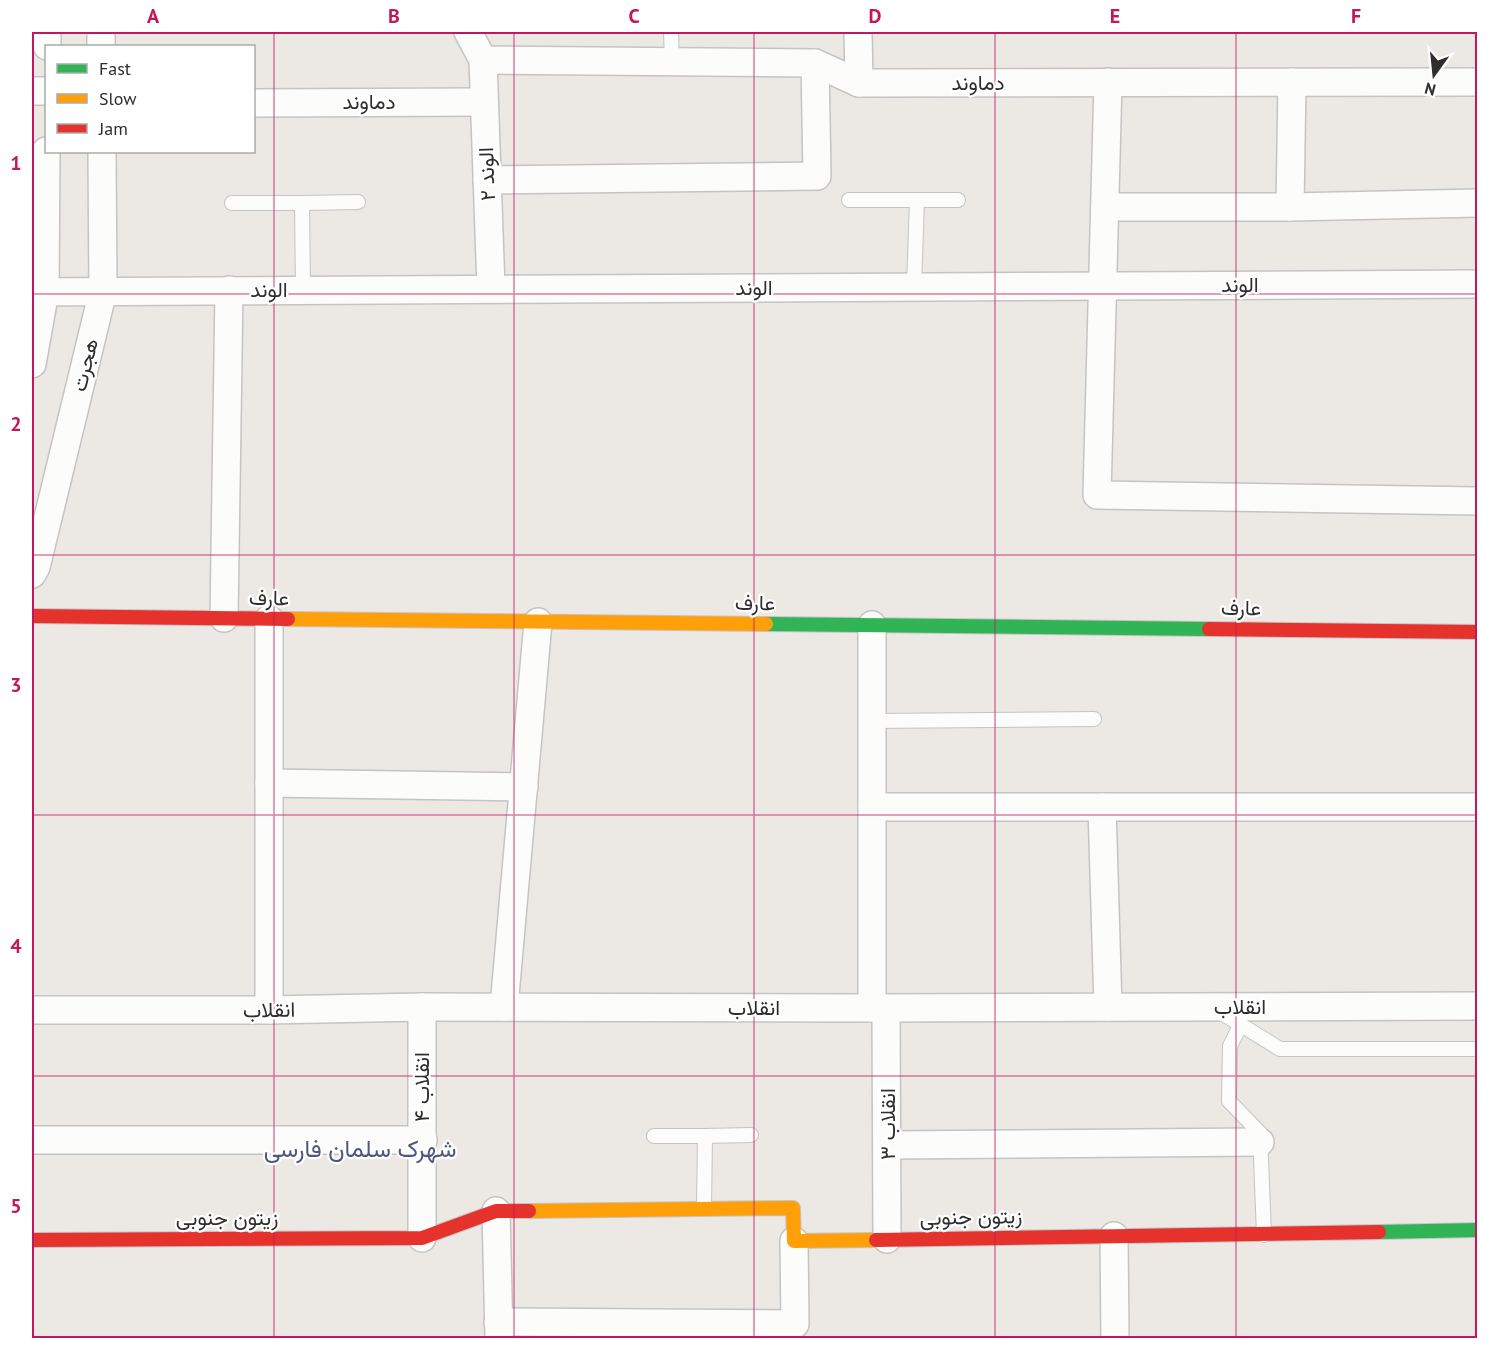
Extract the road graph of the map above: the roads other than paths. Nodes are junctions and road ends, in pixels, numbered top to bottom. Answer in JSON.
{"nodes":[{"id":1,"x":468,"y":32,"type":"edge"},
{"id":2,"x":671,"y":32,"type":"edge"},
{"id":3,"x":858,"y":32,"type":"edge"},
{"id":4,"x":483,"y":60,"type":"junction"},
{"id":5,"x":672,"y":62,"type":"junction"},
{"id":6,"x":815,"y":63,"type":"junction"},
{"id":7,"x":1108,"y":82,"type":"junction"},
{"id":8,"x":1292,"y":82,"type":"junction"},
{"id":9,"x":1478,"y":82,"type":"edge"},
{"id":10,"x":859,"y":83,"type":"junction"},
{"id":11,"x":484,"y":102,"type":"junction"},
{"id":12,"x":255,"y":103,"type":"edge"},
{"id":13,"x":46,"y":153,"type":"edge"},
{"id":14,"x":102,"y":153,"type":"edge"},
{"id":15,"x":487,"y":180,"type":"junction"},
{"id":16,"x":849,"y":200,"type":"dead end"},
{"id":17,"x":917,"y":200,"type":"junction"},
{"id":18,"x":958,"y":200,"type":"dead end"},
{"id":19,"x":358,"y":202,"type":"dead end"},
{"id":20,"x":232,"y":203,"type":"dead end"},
{"id":21,"x":303,"y":203,"type":"junction"},
{"id":22,"x":1478,"y":203,"type":"edge"},
{"id":23,"x":1105,"y":207,"type":"junction"},
{"id":24,"x":1290,"y":207,"type":"junction"},
{"id":25,"x":39,"y":220,"type":"edge"},
{"id":26,"x":1478,"y":284,"type":"edge"},
{"id":27,"x":1102,"y":286,"type":"junction"},
{"id":28,"x":914,"y":287,"type":"junction"},
{"id":29,"x":491,"y":289,"type":"junction"},
{"id":30,"x":229,"y":290,"type":"junction"},
{"id":31,"x":303,"y":290,"type":"junction"},
{"id":32,"x":103,"y":291,"type":"junction"},
{"id":33,"x":38,"y":292,"type":"edge"},
{"id":34,"x":32,"y":364,"type":"edge"},
{"id":35,"x":1478,"y":501,"type":"edge"},
{"id":36,"x":32,"y":574,"type":"edge"},
{"id":37,"x":32,"y":616,"type":"edge"},
{"id":38,"x":224,"y":618,"type":"junction"},
{"id":39,"x":269,"y":619,"type":"junction"},
{"id":40,"x":538,"y":622,"type":"junction"},
{"id":41,"x":872,"y":625,"type":"junction"},
{"id":42,"x":1478,"y":632,"type":"edge"},
{"id":43,"x":1094,"y":719,"type":"dead end"},
{"id":44,"x":872,"y":721,"type":"junction"},
{"id":45,"x":269,"y":783,"type":"junction"},
{"id":46,"x":524,"y":787,"type":"junction"},
{"id":47,"x":872,"y":807,"type":"junction"},
{"id":48,"x":1102,"y":807,"type":"junction"},
{"id":49,"x":1478,"y":807,"type":"edge"},
{"id":50,"x":1478,"y":1006,"type":"edge"},
{"id":51,"x":422,"y":1007,"type":"junction"},
{"id":52,"x":504,"y":1007,"type":"junction"},
{"id":53,"x":1108,"y":1007,"type":"junction"},
{"id":54,"x":1213,"y":1007,"type":"junction"},
{"id":55,"x":879,"y":1008,"type":"junction"},
{"id":56,"x":32,"y":1010,"type":"edge"},
{"id":57,"x":269,"y":1010,"type":"junction"},
{"id":58,"x":1240,"y":1024,"type":"junction"},
{"id":59,"x":1478,"y":1049,"type":"edge"},
{"id":60,"x":751,"y":1135,"type":"dead end"},
{"id":61,"x":654,"y":1136,"type":"dead end"},
{"id":62,"x":705,"y":1136,"type":"junction"},
{"id":63,"x":32,"y":1140,"type":"edge"},
{"id":64,"x":423,"y":1140,"type":"junction"},
{"id":65,"x":1260,"y":1142,"type":"junction"},
{"id":66,"x":888,"y":1145,"type":"junction"},
{"id":67,"x":704,"y":1208,"type":"junction"},
{"id":68,"x":496,"y":1211,"type":"junction"},
{"id":69,"x":1478,"y":1230,"type":"edge"},
{"id":70,"x":1264,"y":1235,"type":"junction"},
{"id":71,"x":1114,"y":1236,"type":"junction"},
{"id":72,"x":422,"y":1238,"type":"junction"},
{"id":73,"x":887,"y":1239,"type":"junction"},
{"id":74,"x":32,"y":1240,"type":"edge"},
{"id":75,"x":795,"y":1241,"type":"junction"},
{"id":76,"x":499,"y":1330,"type":"edge"},
{"id":77,"x":1115,"y":1338,"type":"edge"}],
"edges":[{"from":1,"to":4,"type":"street"},
{"from":2,"to":5,"type":"lane"},
{"from":3,"to":10,"type":"street"},
{"from":4,"to":5,"type":"street","name":"دماوند"},
{"from":4,"to":11,"type":"street","name":"الوند ۲"},
{"from":5,"to":6,"type":"street","name":"دماوند"},
{"from":6,"to":10,"type":"street","name":"دماوند"},
{"from":6,"to":15,"type":"street"},
{"from":7,"to":8,"type":"street","name":"دماوند"},
{"from":7,"to":10,"type":"street","name":"دماوند"},
{"from":7,"to":23,"type":"street"},
{"from":8,"to":9,"type":"street","name":"دماوند"},
{"from":8,"to":24,"type":"street"},
{"from":11,"to":12,"type":"street","name":"دماوند"},
{"from":11,"to":15,"type":"street","name":"الوند ۲"},
{"from":13,"to":25,"type":"street"},
{"from":14,"to":32,"type":"street","name":"هجرت"},
{"from":15,"to":29,"type":"street","name":"الوند ۲"},
{"from":16,"to":17,"type":"lane"},
{"from":17,"to":18,"type":"lane"},
{"from":17,"to":28,"type":"lane"},
{"from":19,"to":21,"type":"lane"},
{"from":20,"to":21,"type":"lane"},
{"from":21,"to":31,"type":"lane"},
{"from":22,"to":24,"type":"street"},
{"from":23,"to":24,"type":"street"},
{"from":23,"to":27,"type":"street"},
{"from":25,"to":33,"type":"street"},
{"from":26,"to":27,"type":"street","name":"الوند"},
{"from":27,"to":28,"type":"street","name":"الوند"},
{"from":27,"to":35,"type":"street"},
{"from":28,"to":29,"type":"street","name":"الوند"},
{"from":29,"to":31,"type":"street","name":"الوند"},
{"from":30,"to":31,"type":"street","name":"الوند"},
{"from":30,"to":32,"type":"street","name":"الوند"},
{"from":30,"to":38,"type":"street"},
{"from":32,"to":33,"type":"street","name":"الوند"},
{"from":32,"to":36,"type":"street","name":"هجرت"},
{"from":33,"to":34,"type":"street"},
{"from":37,"to":38,"type":"street","name":"عارف"},
{"from":38,"to":39,"type":"street","name":"عارف"},
{"from":39,"to":40,"type":"street","name":"عارف"},
{"from":39,"to":45,"type":"street"},
{"from":40,"to":41,"type":"street","name":"عارف"},
{"from":40,"to":46,"type":"street"},
{"from":41,"to":42,"type":"street","name":"عارف"},
{"from":41,"to":44,"type":"street","name":"انقلاب ۳"},
{"from":43,"to":44,"type":"lane"},
{"from":44,"to":47,"type":"street","name":"انقلاب ۳"},
{"from":45,"to":46,"type":"street"},
{"from":45,"to":57,"type":"street"},
{"from":46,"to":52,"type":"street"},
{"from":47,"to":48,"type":"street"},
{"from":47,"to":55,"type":"street","name":"انقلاب ۳"},
{"from":48,"to":49,"type":"street"},
{"from":48,"to":53,"type":"street"},
{"from":50,"to":54,"type":"street","name":"انقلاب"},
{"from":51,"to":52,"type":"street","name":"انقلاب"},
{"from":51,"to":57,"type":"street","name":"انقلاب"},
{"from":51,"to":64,"type":"street","name":"انقلاب ۴"},
{"from":52,"to":55,"type":"street","name":"انقلاب"},
{"from":53,"to":54,"type":"street","name":"انقلاب"},
{"from":53,"to":55,"type":"street","name":"انقلاب"},
{"from":54,"to":58,"type":"lane"},
{"from":55,"to":66,"type":"street","name":"انقلاب ۳"},
{"from":56,"to":57,"type":"street","name":"انقلاب"},
{"from":58,"to":59,"type":"lane"},
{"from":58,"to":65,"type":"lane"},
{"from":60,"to":62,"type":"lane"},
{"from":61,"to":62,"type":"lane"},
{"from":62,"to":67,"type":"lane"},
{"from":63,"to":64,"type":"street"},
{"from":64,"to":72,"type":"street","name":"انقلاب ۴"},
{"from":65,"to":66,"type":"street"},
{"from":65,"to":70,"type":"lane"},
{"from":66,"to":73,"type":"street","name":"انقلاب ۳"},
{"from":67,"to":68,"type":"street"},
{"from":67,"to":75,"type":"street"},
{"from":68,"to":72,"type":"street","name":"زیتون جنوبی"},
{"from":68,"to":76,"type":"street"},
{"from":69,"to":70,"type":"street","name":"زیتون جنوبی"},
{"from":70,"to":71,"type":"street","name":"زیتون جنوبی"},
{"from":71,"to":73,"type":"street","name":"زیتون جنوبی"},
{"from":71,"to":77,"type":"street"},
{"from":72,"to":74,"type":"street","name":"زیتون جنوبی"},
{"from":73,"to":75,"type":"street","name":"زیتون جنوبی"},
{"from":75,"to":76,"type":"street"}]}
